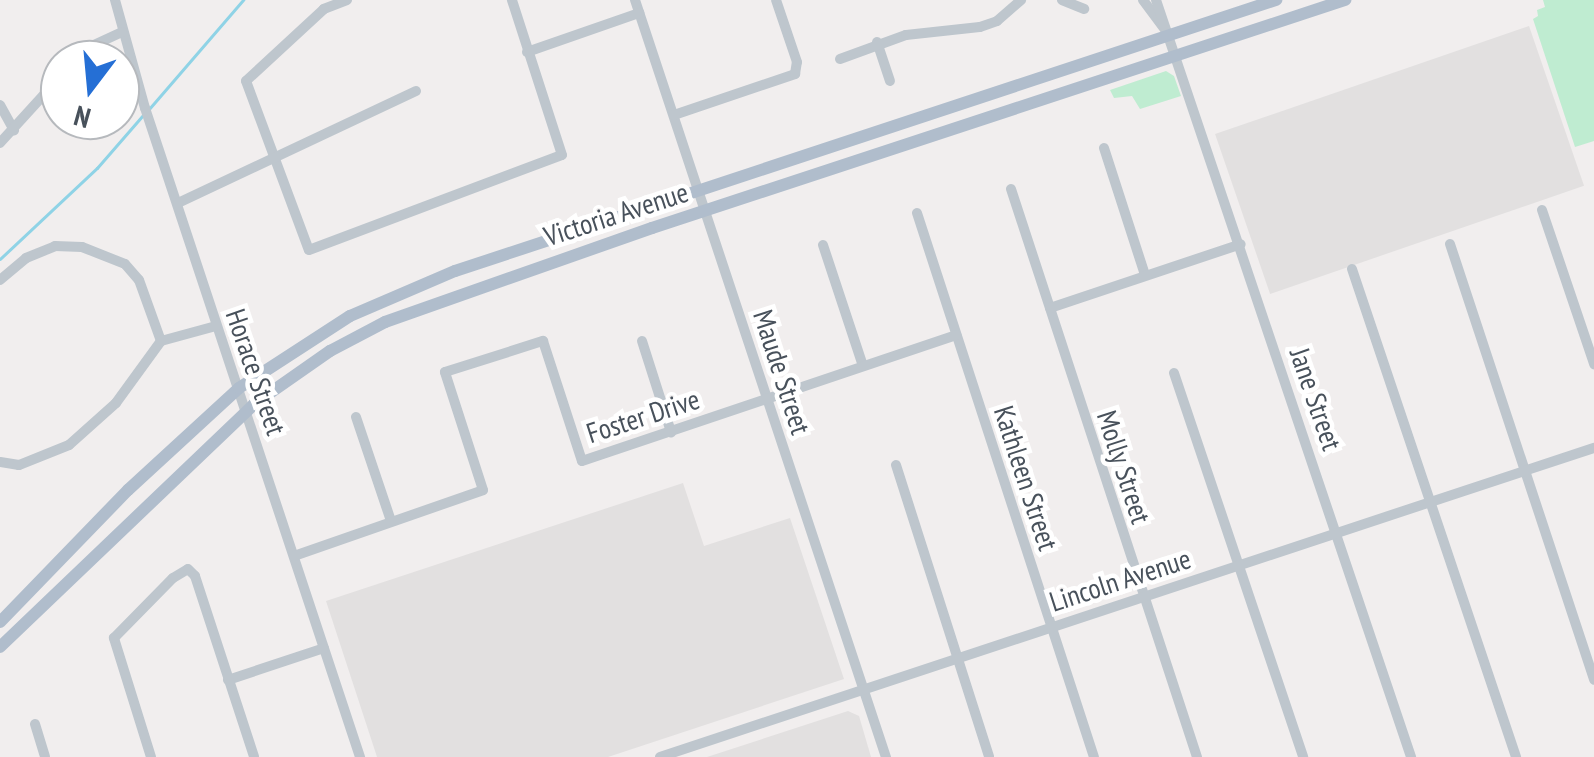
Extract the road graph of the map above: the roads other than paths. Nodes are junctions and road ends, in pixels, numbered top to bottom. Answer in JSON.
{"nodes":[{"id":1,"x":115,"y":0,"type":"edge"},
{"id":2,"x":347,"y":0,"type":"edge"},
{"id":3,"x":512,"y":0,"type":"edge"},
{"id":4,"x":635,"y":0,"type":"edge"},
{"id":5,"x":776,"y":0,"type":"edge"},
{"id":6,"x":1020,"y":0,"type":"edge"},
{"id":7,"x":1062,"y":0,"type":"edge"},
{"id":8,"x":1143,"y":0,"type":"edge"},
{"id":9,"x":1156,"y":0,"type":"edge"},
{"id":10,"x":1276,"y":0,"type":"edge"},
{"id":11,"x":1346,"y":0,"type":"edge"},
{"id":12,"x":1084,"y":9,"type":"dead end"},
{"id":13,"x":640,"y":14,"type":"junction"},
{"id":14,"x":122,"y":32,"type":"junction"},
{"id":15,"x":1170,"y":35,"type":"junction"},
{"id":16,"x":105,"y":40,"type":"edge"},
{"id":17,"x":877,"y":42,"type":"junction"},
{"id":18,"x":527,"y":52,"type":"junction"},
{"id":19,"x":1178,"y":55,"type":"junction"},
{"id":20,"x":840,"y":59,"type":"dead end"},
{"id":21,"x":890,"y":81,"type":"dead end"},
{"id":22,"x":416,"y":91,"type":"dead end"},
{"id":23,"x":40,"y":100,"type":"edge"},
{"id":24,"x":0,"y":105,"type":"edge"},
{"id":25,"x":674,"y":115,"type":"junction"},
{"id":26,"x":14,"y":130,"type":"junction"},
{"id":27,"x":0,"y":143,"type":"edge"},
{"id":28,"x":1104,"y":148,"type":"dead end"},
{"id":29,"x":273,"y":156,"type":"junction"},
{"id":30,"x":1011,"y":189,"type":"dead end"},
{"id":31,"x":699,"y":190,"type":"junction"},
{"id":32,"x":178,"y":203,"type":"junction"},
{"id":33,"x":706,"y":210,"type":"junction"},
{"id":34,"x":1542,"y":210,"type":"dead end"},
{"id":35,"x":917,"y":213,"type":"dead end"},
{"id":36,"x":1241,"y":244,"type":"junction"},
{"id":37,"x":1450,"y":244,"type":"dead end"},
{"id":38,"x":823,"y":245,"type":"dead end"},
{"id":39,"x":1352,"y":269,"type":"dead end"},
{"id":40,"x":1145,"y":275,"type":"junction"},
{"id":41,"x":0,"y":280,"type":"edge"},
{"id":42,"x":1050,"y":308,"type":"junction"},
{"id":43,"x":216,"y":326,"type":"junction"},
{"id":44,"x":956,"y":335,"type":"junction"},
{"id":45,"x":161,"y":341,"type":"junction"},
{"id":46,"x":642,"y":341,"type":"dead end"},
{"id":47,"x":1594,"y":364,"type":"edge"},
{"id":48,"x":863,"y":366,"type":"junction"},
{"id":49,"x":1174,"y":373,"type":"dead end"},
{"id":50,"x":238,"y":388,"type":"junction"},
{"id":51,"x":766,"y":399,"type":"junction"},
{"id":52,"x":246,"y":412,"type":"junction"},
{"id":53,"x":356,"y":417,"type":"dead end"},
{"id":54,"x":671,"y":432,"type":"junction"},
{"id":55,"x":1594,"y":448,"type":"edge"},
{"id":56,"x":0,"y":462,"type":"edge"},
{"id":57,"x":896,"y":465,"type":"dead end"},
{"id":58,"x":1526,"y":471,"type":"junction"},
{"id":59,"x":1433,"y":502,"type":"junction"},
{"id":60,"x":390,"y":522,"type":"junction"},
{"id":61,"x":1336,"y":533,"type":"junction"},
{"id":62,"x":294,"y":556,"type":"junction"},
{"id":63,"x":1238,"y":564,"type":"junction"},
{"id":64,"x":1142,"y":597,"type":"junction"},
{"id":65,"x":0,"y":622,"type":"edge"},
{"id":66,"x":1051,"y":627,"type":"junction"},
{"id":67,"x":0,"y":647,"type":"edge"},
{"id":68,"x":324,"y":648,"type":"junction"},
{"id":69,"x":958,"y":658,"type":"junction"},
{"id":70,"x":228,"y":680,"type":"junction"},
{"id":71,"x":1594,"y":680,"type":"edge"},
{"id":72,"x":863,"y":690,"type":"junction"},
{"id":73,"x":34,"y":724,"type":"dead end"},
{"id":74,"x":46,"y":757,"type":"edge"},
{"id":75,"x":152,"y":757,"type":"edge"},
{"id":76,"x":254,"y":757,"type":"edge"},
{"id":77,"x":360,"y":757,"type":"edge"},
{"id":78,"x":660,"y":757,"type":"edge"},
{"id":79,"x":886,"y":757,"type":"edge"},
{"id":80,"x":990,"y":757,"type":"edge"},
{"id":81,"x":1094,"y":757,"type":"edge"},
{"id":82,"x":1196,"y":757,"type":"edge"},
{"id":83,"x":1302,"y":757,"type":"edge"},
{"id":84,"x":1411,"y":757,"type":"edge"},
{"id":85,"x":1516,"y":757,"type":"edge"}],
"edges":[{"from":1,"to":14,"type":"street","name":"Horace Street"},
{"from":2,"to":29,"type":"street"},
{"from":3,"to":18,"type":"street"},
{"from":4,"to":13,"type":"street","name":"Maude Street"},
{"from":5,"to":25,"type":"street"},
{"from":6,"to":17,"type":"street"},
{"from":7,"to":12,"type":"street"},
{"from":8,"to":15,"type":"street"},
{"from":9,"to":15,"type":"street","name":"Jane Street"},
{"from":10,"to":15,"type":"main road","name":"Victoria Avenue"},
{"from":11,"to":19,"type":"main road","name":"Victoria Avenue"},
{"from":13,"to":18,"type":"street"},
{"from":13,"to":25,"type":"street","name":"Maude Street"},
{"from":14,"to":16,"type":"street"},
{"from":14,"to":32,"type":"street","name":"Horace Street"},
{"from":15,"to":19,"type":"street","name":"Jane Street"},
{"from":15,"to":31,"type":"main road","name":"Victoria Avenue"},
{"from":17,"to":20,"type":"street"},
{"from":17,"to":21,"type":"street"},
{"from":18,"to":29,"type":"street"},
{"from":19,"to":33,"type":"main road","name":"Victoria Avenue"},
{"from":19,"to":36,"type":"street","name":"Jane Street"},
{"from":22,"to":29,"type":"street"},
{"from":23,"to":26,"type":"street"},
{"from":24,"to":26,"type":"street"},
{"from":25,"to":31,"type":"street","name":"Maude Street"},
{"from":26,"to":27,"type":"street"},
{"from":28,"to":40,"type":"street"},
{"from":29,"to":32,"type":"street"},
{"from":30,"to":42,"type":"street","name":"Molly Street"},
{"from":31,"to":33,"type":"street","name":"Maude Street"},
{"from":31,"to":50,"type":"main road","name":"Victoria Avenue"},
{"from":32,"to":43,"type":"street","name":"Horace Street"},
{"from":33,"to":51,"type":"street","name":"Maude Street"},
{"from":33,"to":52,"type":"main road","name":"Victoria Avenue"},
{"from":34,"to":47,"type":"street"},
{"from":35,"to":44,"type":"street","name":"Kathleen Street"},
{"from":36,"to":40,"type":"street"},
{"from":36,"to":61,"type":"street","name":"Jane Street"},
{"from":37,"to":58,"type":"street"},
{"from":38,"to":48,"type":"street"},
{"from":39,"to":59,"type":"street"},
{"from":40,"to":42,"type":"street"},
{"from":41,"to":45,"type":"street"},
{"from":42,"to":64,"type":"street","name":"Molly Street"},
{"from":43,"to":45,"type":"street"},
{"from":43,"to":50,"type":"street","name":"Horace Street"},
{"from":44,"to":48,"type":"street","name":"Foster Drive"},
{"from":44,"to":66,"type":"street","name":"Kathleen Street"},
{"from":45,"to":56,"type":"street"},
{"from":46,"to":54,"type":"street"},
{"from":48,"to":51,"type":"street","name":"Foster Drive"},
{"from":49,"to":63,"type":"street"},
{"from":50,"to":52,"type":"street","name":"Horace Street"},
{"from":50,"to":65,"type":"main road","name":"Victoria Avenue"},
{"from":51,"to":54,"type":"street","name":"Foster Drive"},
{"from":51,"to":72,"type":"street","name":"Maude Street"},
{"from":52,"to":62,"type":"street","name":"Horace Street"},
{"from":52,"to":67,"type":"main road","name":"Victoria Avenue"},
{"from":53,"to":60,"type":"street"},
{"from":54,"to":60,"type":"street","name":"Foster Drive"},
{"from":55,"to":58,"type":"street","name":"Lincoln Avenue"},
{"from":57,"to":69,"type":"street"},
{"from":58,"to":59,"type":"street","name":"Lincoln Avenue"},
{"from":58,"to":71,"type":"street"},
{"from":59,"to":61,"type":"street","name":"Lincoln Avenue"},
{"from":59,"to":85,"type":"street"},
{"from":60,"to":62,"type":"street","name":"Foster Drive"},
{"from":61,"to":63,"type":"street","name":"Lincoln Avenue"},
{"from":61,"to":84,"type":"street","name":"Jane Street"},
{"from":62,"to":68,"type":"street","name":"Horace Street"},
{"from":63,"to":64,"type":"street","name":"Lincoln Avenue"},
{"from":63,"to":83,"type":"street"},
{"from":64,"to":66,"type":"street","name":"Lincoln Avenue"},
{"from":64,"to":82,"type":"street","name":"Molly Street"},
{"from":66,"to":69,"type":"street","name":"Lincoln Avenue"},
{"from":66,"to":81,"type":"street","name":"Kathleen Street"},
{"from":68,"to":70,"type":"street"},
{"from":68,"to":77,"type":"street","name":"Horace Street"},
{"from":69,"to":72,"type":"street","name":"Lincoln Avenue"},
{"from":69,"to":80,"type":"street"},
{"from":70,"to":75,"type":"street"},
{"from":70,"to":76,"type":"street"},
{"from":72,"to":78,"type":"street","name":"Lincoln Avenue"},
{"from":72,"to":79,"type":"street","name":"Maude Street"},
{"from":73,"to":74,"type":"street"}]}
